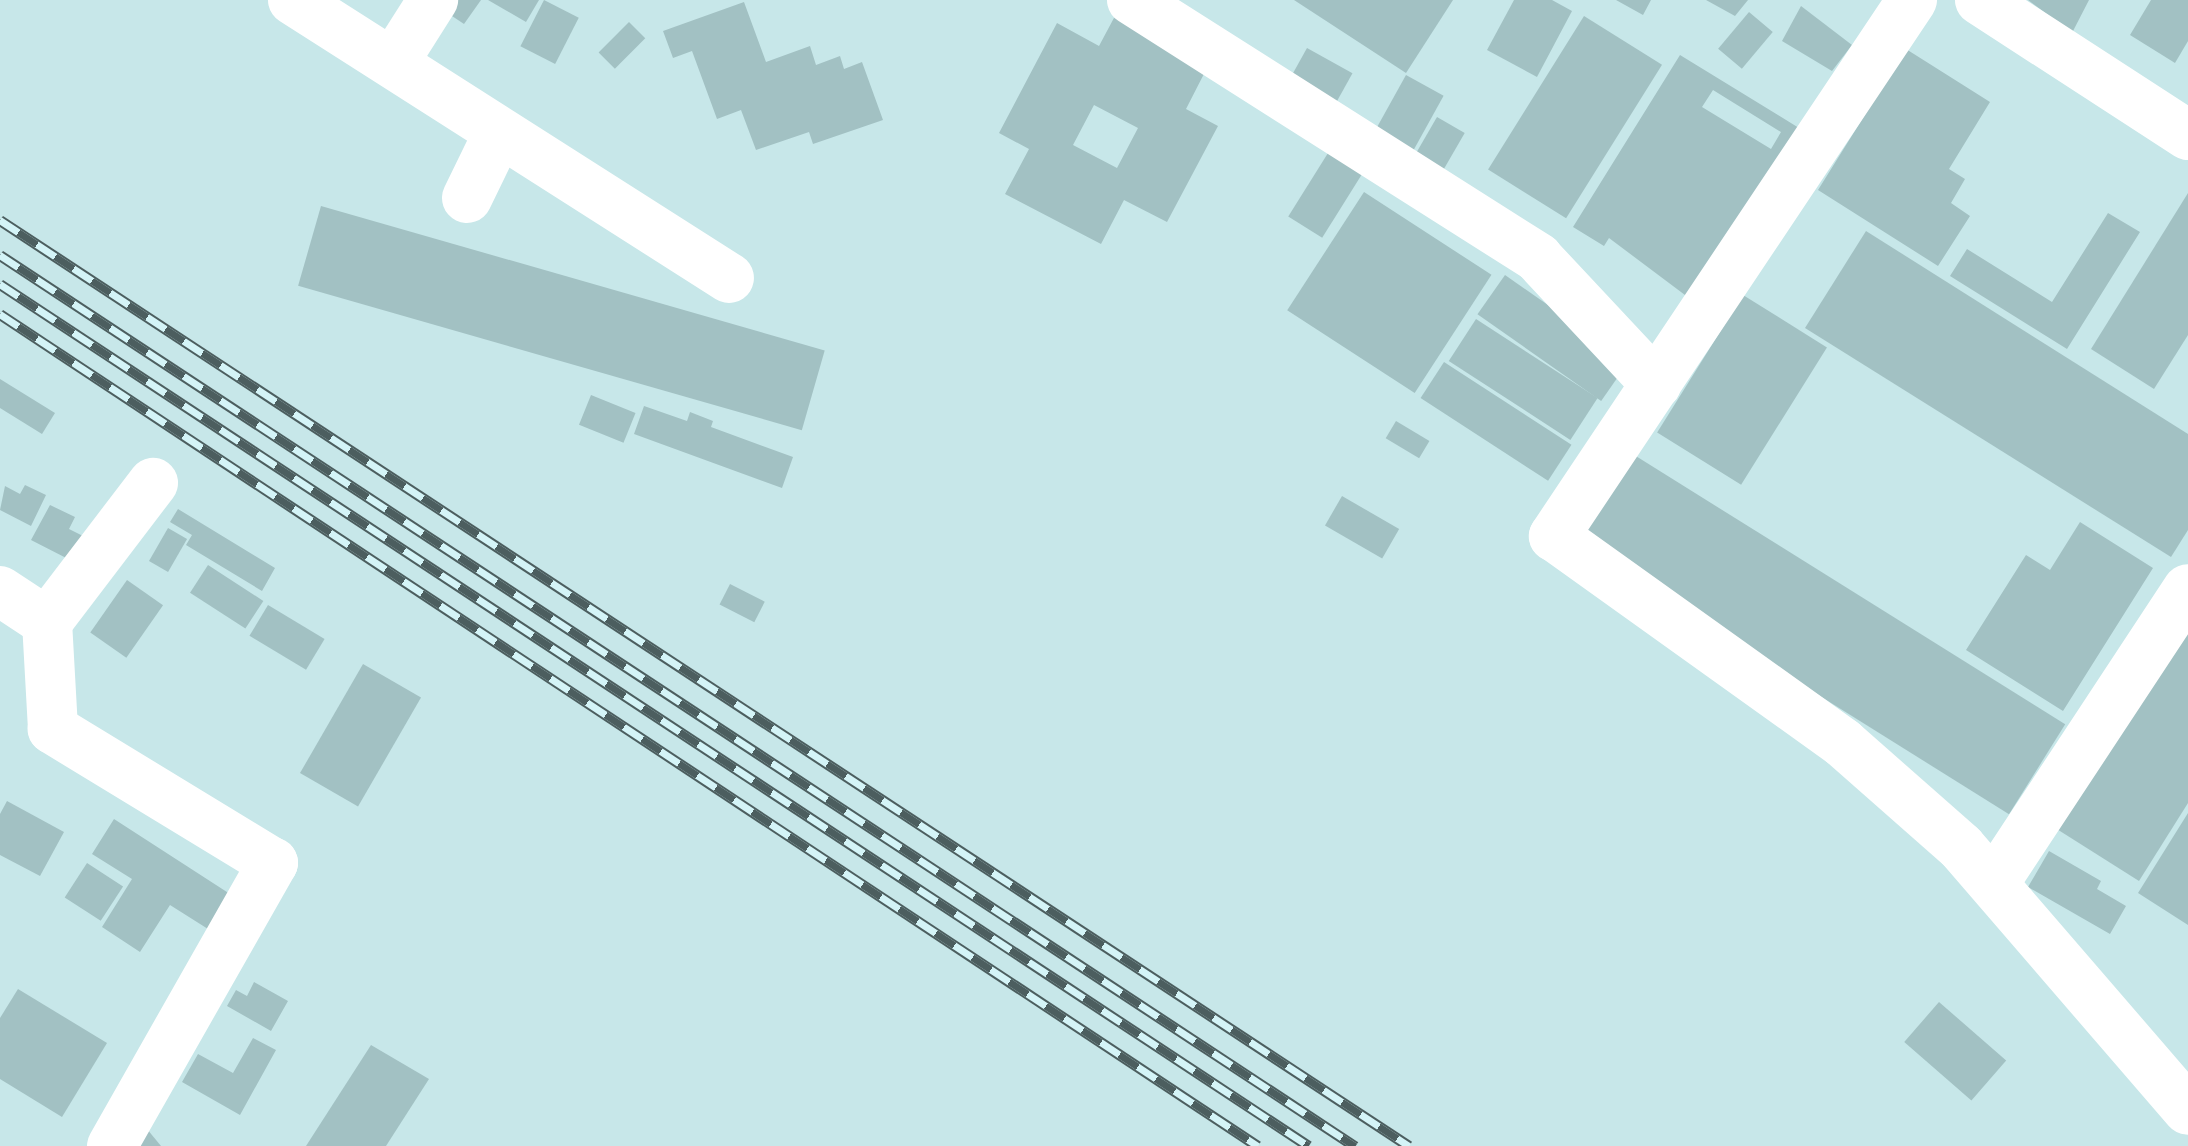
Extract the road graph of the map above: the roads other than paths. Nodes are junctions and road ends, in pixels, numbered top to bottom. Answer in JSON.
{"nodes":[{"id":1,"x":293,"y":0,"type":"edge"},
{"id":2,"x":433,"y":0,"type":"edge"},
{"id":3,"x":1132,"y":0,"type":"edge"},
{"id":4,"x":1912,"y":0,"type":"edge"},
{"id":5,"x":1980,"y":0,"type":"edge"},
{"id":6,"x":393,"y":64,"type":"junction"},
{"id":7,"x":499,"y":132,"type":"junction"},
{"id":8,"x":2188,"y":135,"type":"edge"},
{"id":9,"x":467,"y":198,"type":"dead end"},
{"id":10,"x":730,"y":278,"type":"dead end"},
{"id":11,"x":1656,"y":384,"type":"junction"},
{"id":12,"x":153,"y":483,"type":"dead end"},
{"id":13,"x":2188,"y":590,"type":"edge"},
{"id":14,"x":0,"y":591,"type":"edge"},
{"id":15,"x":47,"y":622,"type":"junction"},
{"id":16,"x":1994,"y":883,"type":"junction"},
{"id":17,"x":2188,"y":1110,"type":"edge"},
{"id":18,"x":112,"y":1146,"type":"edge"}],
"edges":[{"from":1,"to":6,"type":"street"},
{"from":2,"to":6,"type":"street"},
{"from":3,"to":11,"type":"street"},
{"from":4,"to":11,"type":"street"},
{"from":5,"to":8,"type":"street"},
{"from":6,"to":7,"type":"street"},
{"from":7,"to":9,"type":"street"},
{"from":7,"to":10,"type":"street"},
{"from":11,"to":16,"type":"street"},
{"from":12,"to":15,"type":"street"},
{"from":13,"to":16,"type":"street"},
{"from":14,"to":15,"type":"street"},
{"from":15,"to":18,"type":"street"},
{"from":16,"to":17,"type":"street"}]}
